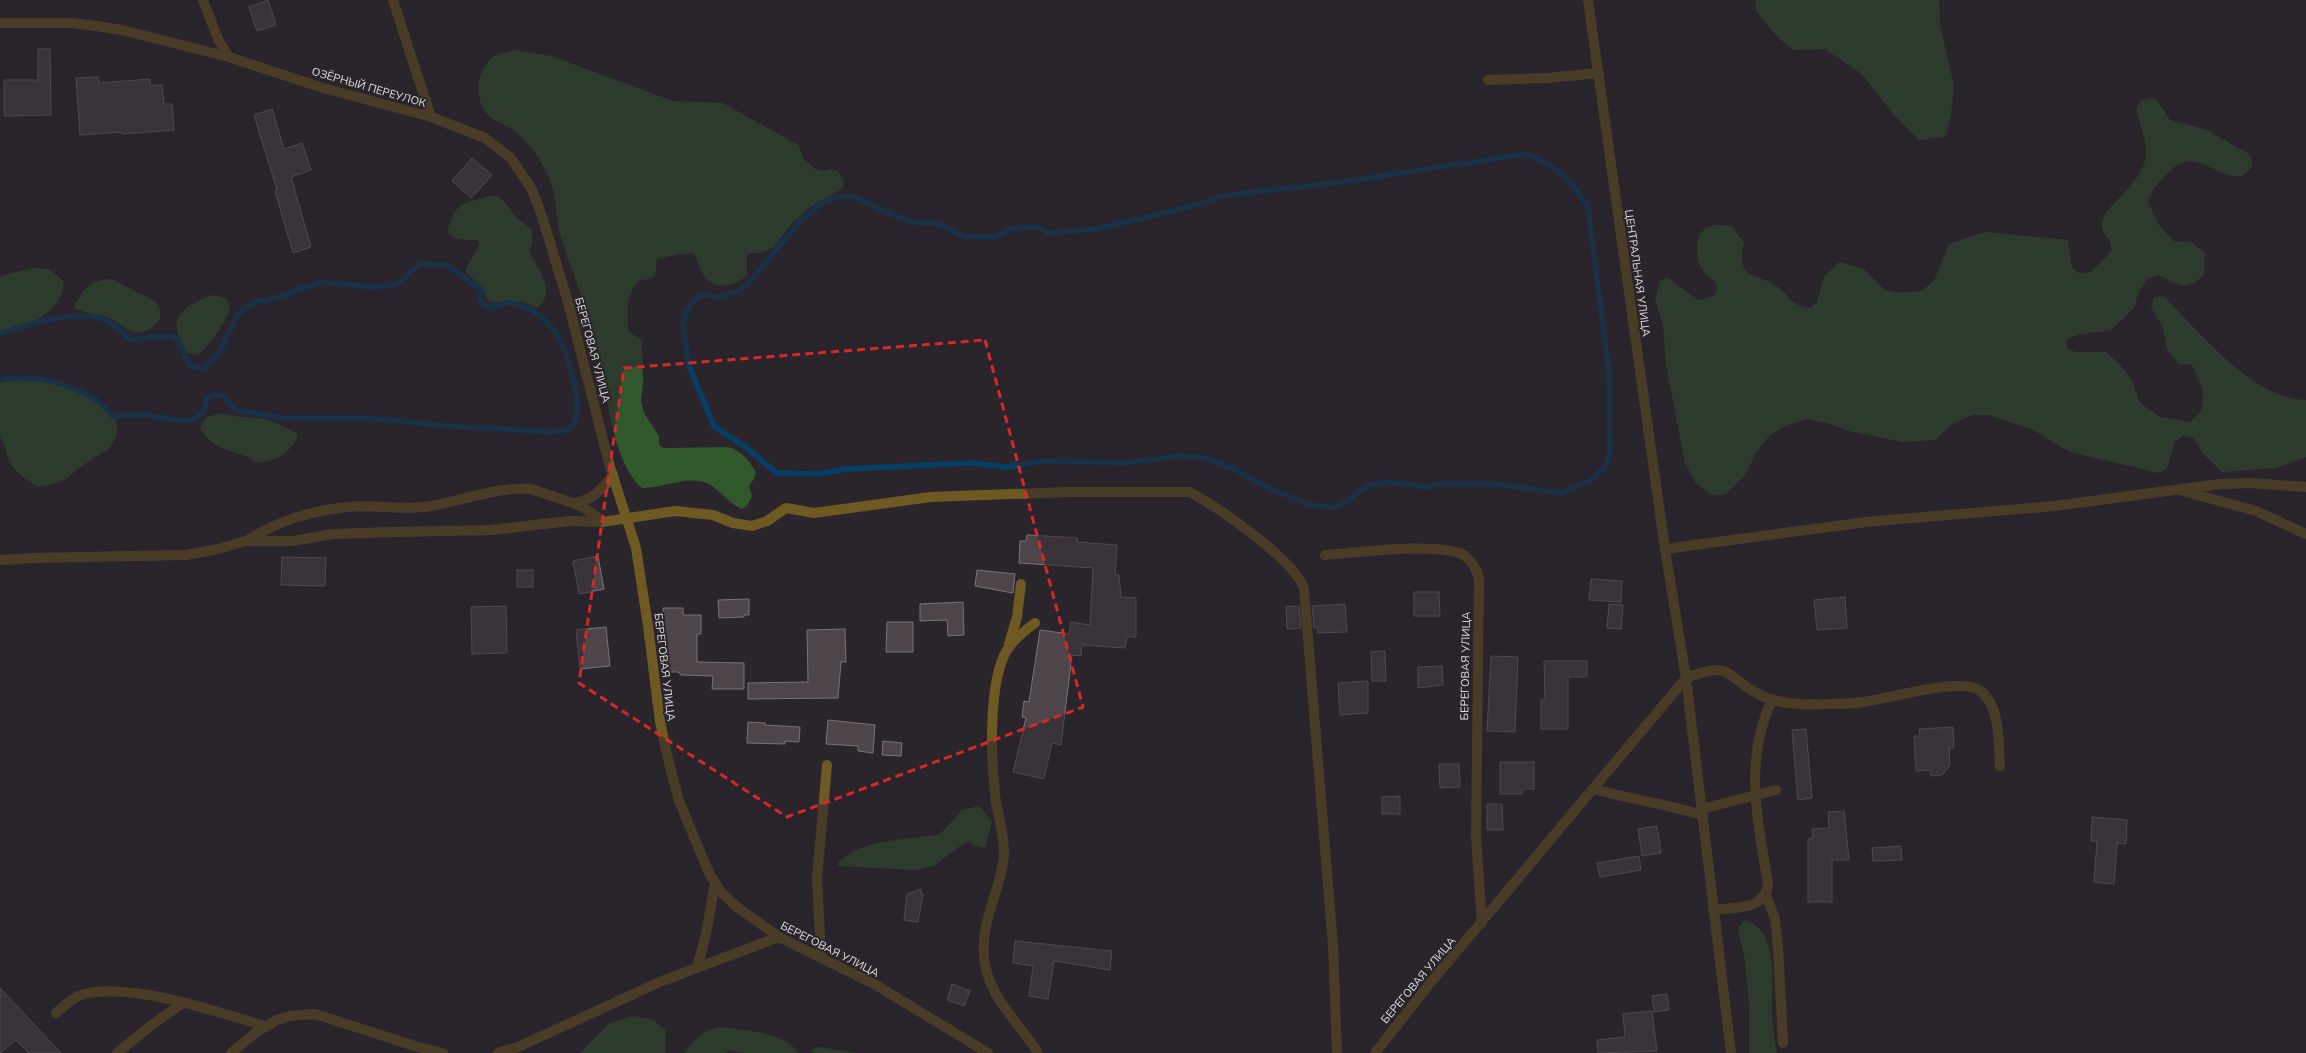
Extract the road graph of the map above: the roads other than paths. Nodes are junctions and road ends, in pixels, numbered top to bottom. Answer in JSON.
{"nodes":[{"id":1,"x":203,"y":0,"type":"edge"},
{"id":2,"x":393,"y":0,"type":"edge"},
{"id":3,"x":1588,"y":0,"type":"edge"},
{"id":4,"x":0,"y":23,"type":"edge"},
{"id":5,"x":229,"y":57,"type":"junction"},
{"id":6,"x":1599,"y":73,"type":"junction"},
{"id":7,"x":1488,"y":80,"type":"dead end"},
{"id":8,"x":431,"y":118,"type":"junction"},
{"id":9,"x":499,"y":147,"type":"joint"},
{"id":10,"x":613,"y":474,"type":"junction"},
{"id":11,"x":2306,"y":487,"type":"edge"},
{"id":12,"x":2177,"y":490,"type":"junction"},
{"id":13,"x":576,"y":503,"type":"junction"},
{"id":14,"x":628,"y":519,"type":"junction"},
{"id":15,"x":602,"y":522,"type":"junction"},
{"id":16,"x":2306,"y":534,"type":"edge"},
{"id":17,"x":246,"y":541,"type":"junction"},
{"id":18,"x":1665,"y":549,"type":"junction"},
{"id":19,"x":1325,"y":555,"type":"dead end"},
{"id":20,"x":0,"y":560,"type":"edge"},
{"id":21,"x":1021,"y":584,"type":"dead end"},
{"id":22,"x":1035,"y":623,"type":"dead end"},
{"id":23,"x":1006,"y":651,"type":"junction"},
{"id":24,"x":1686,"y":678,"type":"junction"},
{"id":25,"x":1772,"y":700,"type":"junction"},
{"id":26,"x":826,"y":765,"type":"dead end"},
{"id":27,"x":2000,"y":766,"type":"dead end"},
{"id":28,"x":1594,"y":789,"type":"junction"},
{"id":29,"x":1776,"y":790,"type":"dead end"},
{"id":30,"x":1754,"y":796,"type":"junction"},
{"id":31,"x":1702,"y":812,"type":"junction"},
{"id":32,"x":715,"y":883,"type":"junction"},
{"id":33,"x":1766,"y":895,"type":"junction"},
{"id":34,"x":1713,"y":910,"type":"junction"},
{"id":35,"x":1482,"y":923,"type":"junction"},
{"id":36,"x":779,"y":937,"type":"junction"},
{"id":37,"x":821,"y":956,"type":"junction"},
{"id":38,"x":697,"y":968,"type":"junction"},
{"id":39,"x":183,"y":1003,"type":"junction"},
{"id":40,"x":56,"y":1013,"type":"dead end"},
{"id":41,"x":265,"y":1026,"type":"junction"},
{"id":42,"x":1783,"y":1043,"type":"dead end"},
{"id":43,"x":118,"y":1053,"type":"edge"},
{"id":44,"x":231,"y":1053,"type":"edge"},
{"id":45,"x":443,"y":1053,"type":"edge"},
{"id":46,"x":498,"y":1053,"type":"edge"},
{"id":47,"x":988,"y":1053,"type":"edge"},
{"id":48,"x":1038,"y":1053,"type":"edge"},
{"id":49,"x":1337,"y":1053,"type":"edge"},
{"id":50,"x":1375,"y":1053,"type":"edge"},
{"id":51,"x":1730,"y":1053,"type":"edge"}],
"edges":[{"from":1,"to":5,"type":"street"},
{"from":2,"to":8,"type":"street"},
{"from":3,"to":6,"type":"street","name":"ЦЕНТРАЛЬНАЯ УЛИЦА"},
{"from":4,"to":5,"type":"street","name":"ОЗЁРНЫЙ ПЕРЕУЛОК"},
{"from":5,"to":8,"type":"street","name":"ОЗЁРНЫЙ ПЕРЕУЛОК"},
{"from":6,"to":7,"type":"street"},
{"from":6,"to":18,"type":"street","name":"ЦЕНТРАЛЬНАЯ УЛИЦА"},
{"from":8,"to":9,"type":"street","name":"ОЗЁРНЫЙ ПЕРЕУЛОК"},
{"from":9,"to":10,"type":"street","name":"БЕРЕГОВАЯ УЛИЦА"},
{"from":10,"to":13,"type":"street"},
{"from":10,"to":14,"type":"street","name":"БЕРЕГОВАЯ УЛИЦА"},
{"from":11,"to":12,"type":"street"},
{"from":12,"to":16,"type":"street"},
{"from":12,"to":18,"type":"street"},
{"from":13,"to":15,"type":"street"},
{"from":13,"to":17,"type":"street"},
{"from":14,"to":15,"type":"street"},
{"from":14,"to":32,"type":"street","name":"БЕРЕГОВАЯ УЛИЦА"},
{"from":14,"to":49,"type":"street"},
{"from":15,"to":17,"type":"street"},
{"from":17,"to":20,"type":"street"},
{"from":18,"to":24,"type":"street","name":"ЦЕНТРАЛЬНАЯ УЛИЦА"},
{"from":19,"to":35,"type":"street","name":"БЕРЕГОВАЯ УЛИЦА"},
{"from":21,"to":23,"type":"street"},
{"from":22,"to":23,"type":"street"},
{"from":23,"to":48,"type":"street"},
{"from":24,"to":25,"type":"street"},
{"from":24,"to":28,"type":"street","name":"БЕРЕГОВАЯ УЛИЦА"},
{"from":24,"to":31,"type":"street","name":"ЦЕНТРАЛЬНАЯ УЛИЦА"},
{"from":25,"to":27,"type":"street"},
{"from":25,"to":30,"type":"street"},
{"from":26,"to":37,"type":"street"},
{"from":28,"to":31,"type":"street"},
{"from":28,"to":35,"type":"street","name":"БЕРЕГОВАЯ УЛИЦА"},
{"from":29,"to":30,"type":"street"},
{"from":30,"to":31,"type":"street"},
{"from":30,"to":33,"type":"street"},
{"from":31,"to":34,"type":"street","name":"ЦЕНТРАЛЬНАЯ УЛИЦА"},
{"from":32,"to":36,"type":"street","name":"БЕРЕГОВАЯ УЛИЦА"},
{"from":32,"to":38,"type":"street"},
{"from":33,"to":34,"type":"street"},
{"from":33,"to":42,"type":"street"},
{"from":34,"to":51,"type":"street","name":"ЦЕНТРАЛЬНАЯ УЛИЦА"},
{"from":35,"to":50,"type":"street","name":"БЕРЕГОВАЯ УЛИЦА"},
{"from":36,"to":37,"type":"street","name":"БЕРЕГОВАЯ УЛИЦА"},
{"from":36,"to":38,"type":"street"},
{"from":37,"to":47,"type":"street","name":"БЕРЕГОВАЯ УЛИЦА"},
{"from":38,"to":46,"type":"street"},
{"from":39,"to":40,"type":"street"},
{"from":39,"to":41,"type":"street"},
{"from":39,"to":43,"type":"street"},
{"from":41,"to":44,"type":"street"},
{"from":41,"to":45,"type":"street"}]}
